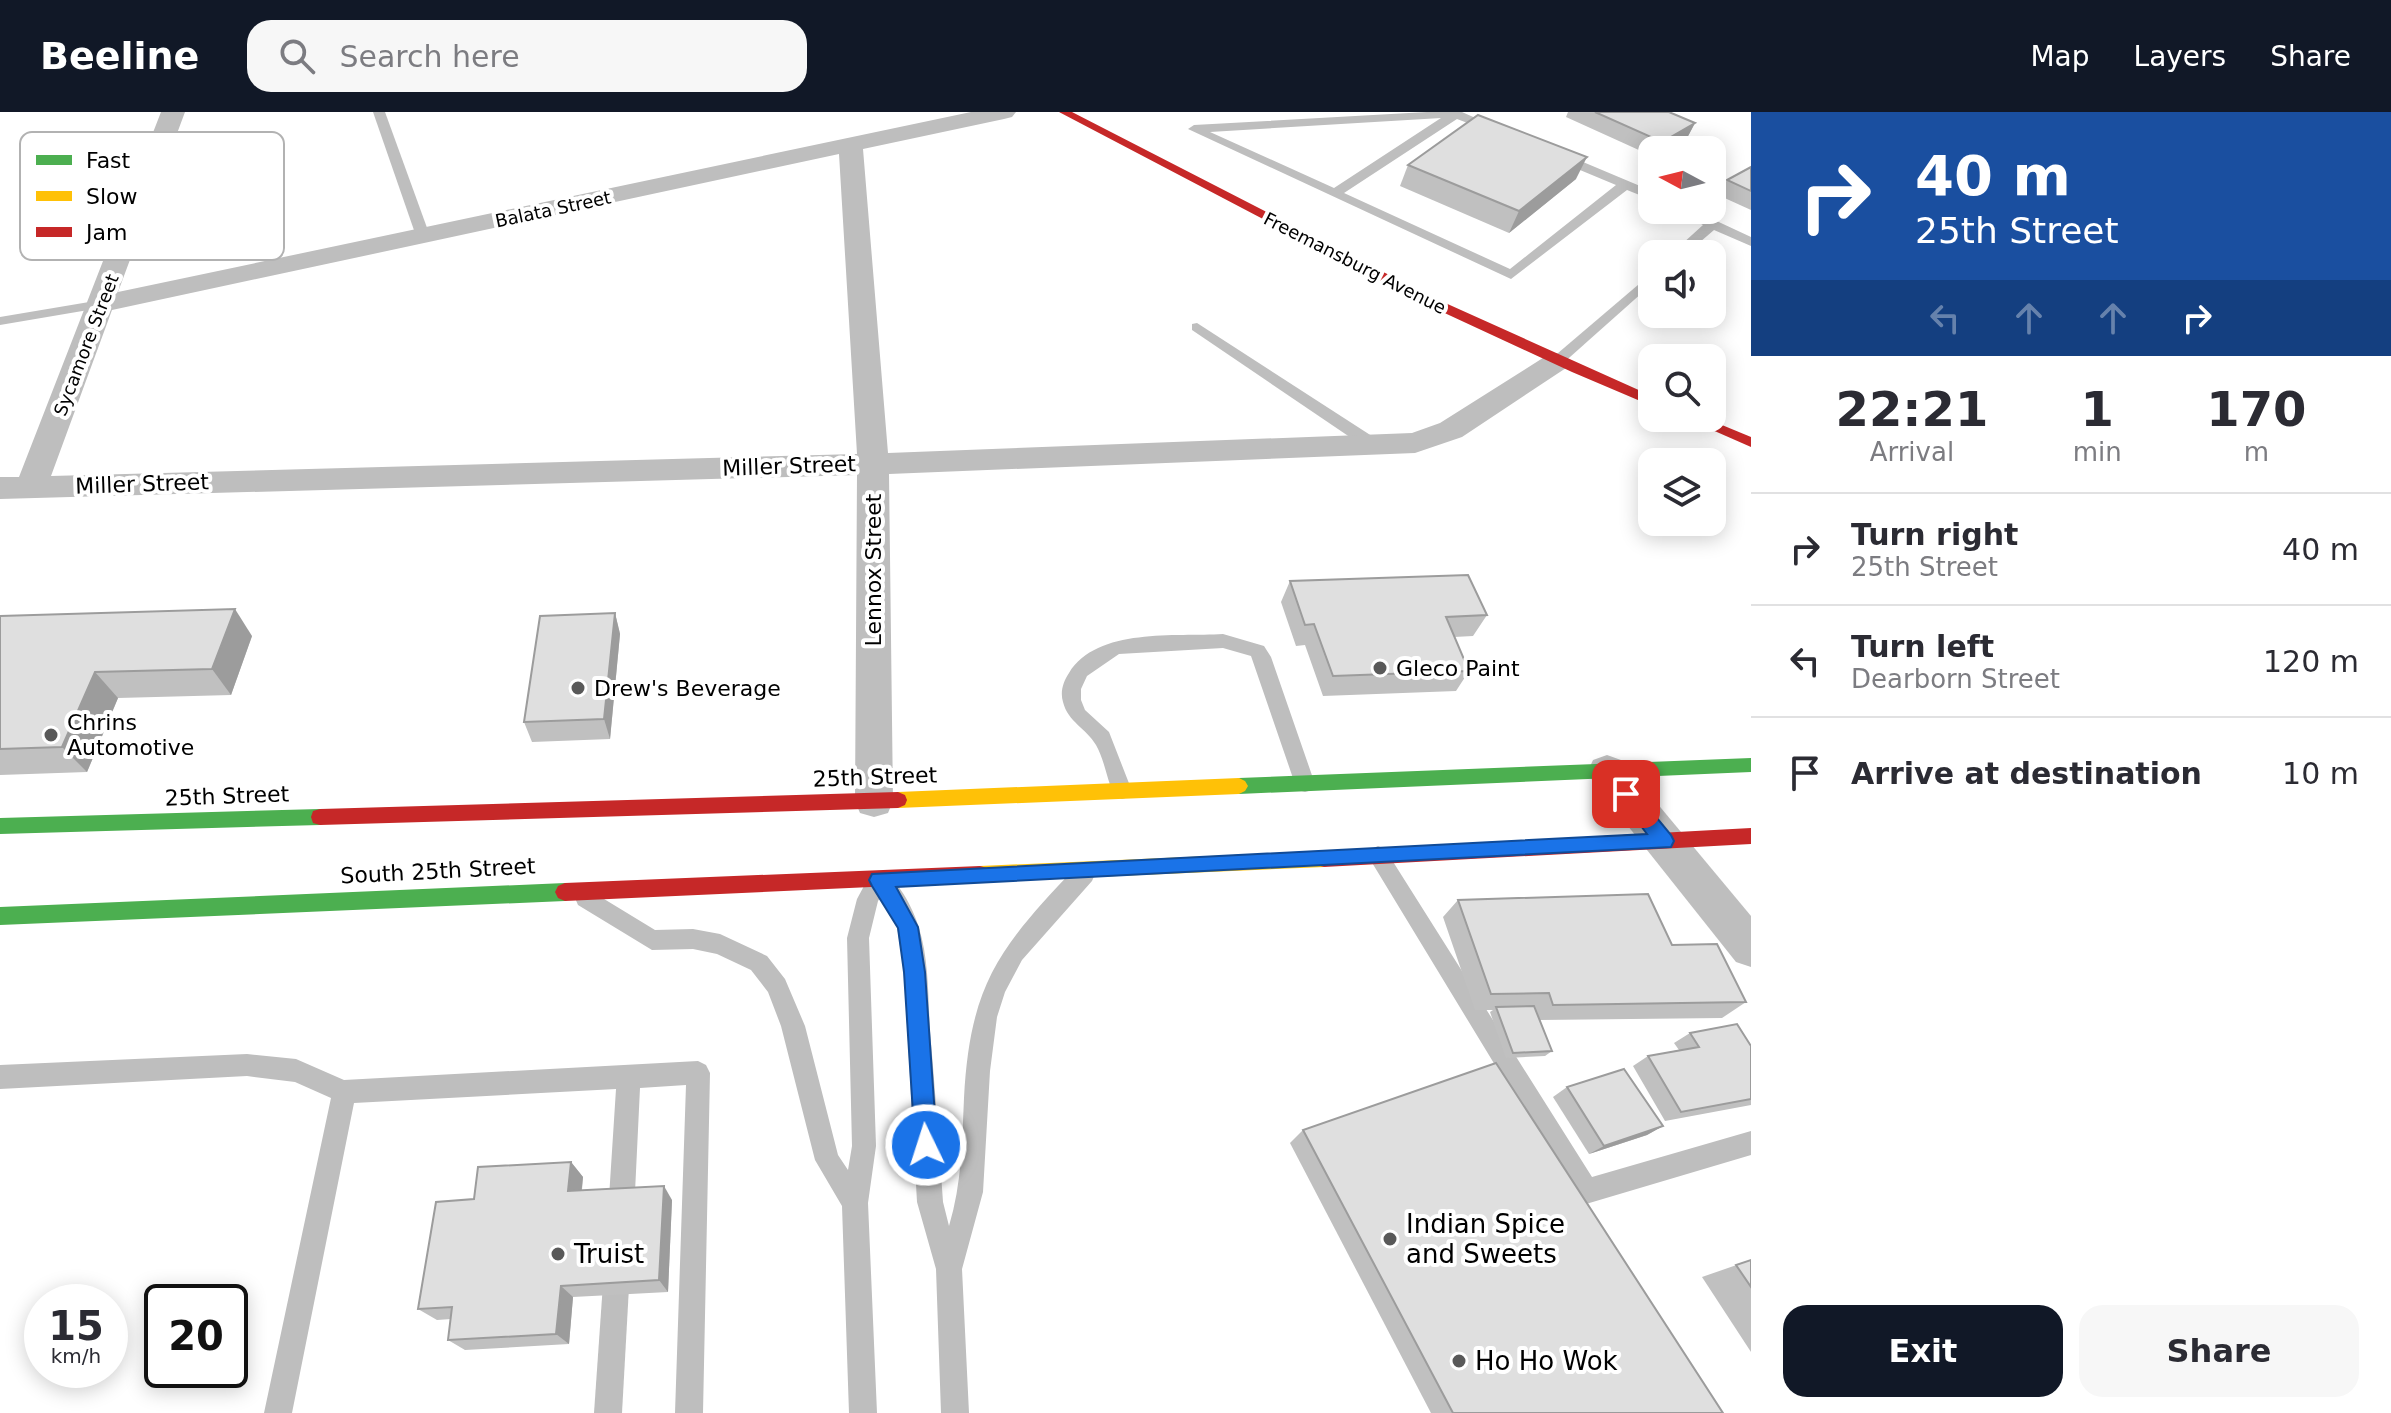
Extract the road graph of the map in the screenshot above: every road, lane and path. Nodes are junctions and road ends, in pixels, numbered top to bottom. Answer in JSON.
{"nodes":[{"id":1,"x":173,"y":112,"type":"edge"},
{"id":2,"x":379,"y":112,"type":"edge"},
{"id":3,"x":1004,"y":112,"type":"edge"},
{"id":4,"x":1064,"y":112,"type":"edge"},
{"id":5,"x":1456,"y":114,"type":"edge"},
{"id":6,"x":166,"y":132,"type":"edge"},
{"id":7,"x":1513,"y":137,"type":"edge"},
{"id":8,"x":851,"y":147,"type":"junction"},
{"id":9,"x":1541,"y":149,"type":"edge"},
{"id":10,"x":1626,"y":184,"type":"junction"},
{"id":11,"x":1638,"y":190,"type":"edge"},
{"id":12,"x":1334,"y":194,"type":"junction"},
{"id":13,"x":1712,"y":224,"type":"joint"},
{"id":14,"x":423,"y":236,"type":"junction"},
{"id":15,"x":1694,"y":240,"type":"edge"},
{"id":16,"x":1751,"y":242,"type":"edge"},
{"id":17,"x":118,"y":260,"type":"edge"},
{"id":18,"x":1638,"y":289,"type":"edge"},
{"id":19,"x":101,"y":304,"type":"junction"},
{"id":20,"x":0,"y":321,"type":"edge"},
{"id":21,"x":1197,"y":327,"type":"dead end"},
{"id":22,"x":1556,"y":362,"type":"junction"},
{"id":23,"x":1638,"y":395,"type":"edge"},
{"id":24,"x":1726,"y":432,"type":"edge"},
{"id":25,"x":1751,"y":442,"type":"edge"},
{"id":26,"x":1372,"y":444,"type":"junction"},
{"id":27,"x":873,"y":464,"type":"junction"},
{"id":28,"x":31,"y":487,"type":"junction"},
{"id":29,"x":0,"y":488,"type":"edge"},
{"id":30,"x":1751,"y":765,"type":"edge"},
{"id":31,"x":1607,"y":771,"type":"junction"},
{"id":32,"x":1305,"y":784,"type":"junction"},
{"id":33,"x":1122,"y":791,"type":"junction"},
{"id":34,"x":874,"y":801,"type":"junction"},
{"id":35,"x":0,"y":826,"type":"edge"},
{"id":36,"x":1751,"y":836,"type":"edge"},
{"id":37,"x":1664,"y":841,"type":"junction"},
{"id":38,"x":1378,"y":855,"type":"junction"},
{"id":39,"x":1088,"y":870,"type":"junction"},
{"id":40,"x":879,"y":880,"type":"junction"},
{"id":41,"x":572,"y":889,"type":"junction"},
{"id":42,"x":0,"y":916,"type":"edge"},
{"id":43,"x":1751,"y":948,"type":"edge"},
{"id":44,"x":0,"y":1077,"type":"edge"},
{"id":45,"x":629,"y":1077,"type":"junction"},
{"id":46,"x":344,"y":1092,"type":"junction"},
{"id":47,"x":1751,"y":1143,"type":"edge"},
{"id":48,"x":855,"y":1203,"type":"junction"},
{"id":49,"x":949,"y":1269,"type":"junction"},
{"id":50,"x":278,"y":1413,"type":"edge"},
{"id":51,"x":608,"y":1413,"type":"edge"},
{"id":52,"x":689,"y":1413,"type":"edge"},
{"id":53,"x":863,"y":1413,"type":"edge"},
{"id":54,"x":955,"y":1413,"type":"edge"}],
"edges":[{"from":1,"to":6,"type":"street","name":"Sycamore Street"},
{"from":2,"to":14,"type":"lane"},
{"from":3,"to":8,"type":"street","name":"Balata Street"},
{"from":4,"to":22,"type":"main road","name":"Freemansburg Avenue"},
{"from":5,"to":7,"type":"lane"},
{"from":5,"to":12,"type":"lane"},
{"from":5,"to":12,"type":"lane"},
{"from":8,"to":14,"type":"street","name":"Balata Street"},
{"from":8,"to":27,"type":"street","name":"Lennox Street"},
{"from":9,"to":10,"type":"lane"},
{"from":10,"to":11,"type":"lane"},
{"from":10,"to":12,"type":"lane"},
{"from":13,"to":15,"type":"lane"},
{"from":13,"to":16,"type":"lane"},
{"from":14,"to":19,"type":"street","name":"Balata Street"},
{"from":17,"to":19,"type":"street","name":"Sycamore Street"},
{"from":18,"to":22,"type":"lane"},
{"from":19,"to":20,"type":"lane"},
{"from":19,"to":28,"type":"street","name":"Sycamore Street"},
{"from":21,"to":26,"type":"lane"},
{"from":22,"to":23,"type":"main road","name":"Freemansburg Avenue"},
{"from":22,"to":26,"type":"street","name":"Miller Street"},
{"from":24,"to":25,"type":"main road"},
{"from":26,"to":27,"type":"street","name":"Miller Street"},
{"from":27,"to":28,"type":"street","name":"Miller Street"},
{"from":27,"to":34,"type":"street","name":"Lennox Street"},
{"from":28,"to":29,"type":"street","name":"Miller Street"},
{"from":30,"to":31,"type":"main road","name":"25th Street"},
{"from":31,"to":32,"type":"main road","name":"25th Street"},
{"from":31,"to":37,"type":"street"},
{"from":32,"to":33,"type":"main road","name":"25th Street"},
{"from":32,"to":33,"type":"lane"},
{"from":33,"to":34,"type":"main road","name":"25th Street"},
{"from":34,"to":35,"type":"main road","name":"25th Street"},
{"from":36,"to":37,"type":"main road"},
{"from":37,"to":38,"type":"main road"},
{"from":37,"to":43,"type":"street"},
{"from":38,"to":39,"type":"main road"},
{"from":38,"to":47,"type":"lane"},
{"from":39,"to":40,"type":"main road"},
{"from":39,"to":49,"type":"lane"},
{"from":40,"to":41,"type":"main road","name":"South 25th Street"},
{"from":40,"to":48,"type":"lane"},
{"from":40,"to":49,"type":"lane"},
{"from":41,"to":42,"type":"main road","name":"South 25th Street"},
{"from":41,"to":48,"type":"lane"},
{"from":44,"to":46,"type":"lane"},
{"from":45,"to":46,"type":"lane"},
{"from":45,"to":51,"type":"lane"},
{"from":45,"to":52,"type":"lane"},
{"from":46,"to":50,"type":"lane"},
{"from":48,"to":53,"type":"lane"},
{"from":49,"to":54,"type":"lane"}]}
